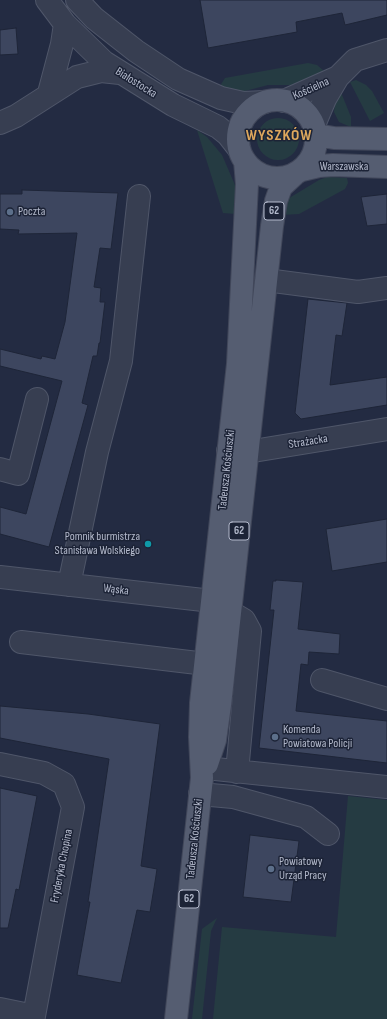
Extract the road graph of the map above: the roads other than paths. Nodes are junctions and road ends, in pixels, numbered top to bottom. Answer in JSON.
{"nodes":[{"id":1,"x":47,"y":0,"type":"edge"},
{"id":2,"x":78,"y":0,"type":"edge"},
{"id":3,"x":65,"y":24,"type":"junction"},
{"id":4,"x":387,"y":50,"type":"edge"},
{"id":5,"x":120,"y":73,"type":"junction"},
{"id":6,"x":338,"y":77,"type":"junction"},
{"id":7,"x":49,"y":93,"type":"junction"},
{"id":8,"x":275,"y":101,"type":"junction"},
{"id":9,"x":0,"y":123,"type":"edge"},
{"id":10,"x":315,"y":130,"type":"junction"},
{"id":11,"x":387,"y":139,"type":"edge"},
{"id":12,"x":242,"y":155,"type":"junction"},
{"id":13,"x":387,"y":167,"type":"edge"},
{"id":14,"x":298,"y":172,"type":"junction"},
{"id":15,"x":139,"y":196,"type":"dead end"},
{"id":16,"x":266,"y":280,"type":"junction"},
{"id":17,"x":387,"y":288,"type":"edge"},
{"id":18,"x":37,"y":399,"type":"dead end"},
{"id":19,"x":387,"y":429,"type":"edge"},
{"id":20,"x":238,"y":452,"type":"junction"},
{"id":21,"x":0,"y":469,"type":"edge"},
{"id":22,"x":0,"y":577,"type":"edge"},
{"id":23,"x":69,"y":584,"type":"junction"},
{"id":24,"x":221,"y":606,"type":"junction"},
{"id":25,"x":22,"y":642,"type":"dead end"},
{"id":26,"x":206,"y":664,"type":"junction"},
{"id":27,"x":322,"y":680,"type":"dead end"},
{"id":28,"x":387,"y":699,"type":"edge"},
{"id":29,"x":0,"y":764,"type":"edge"},
{"id":30,"x":237,"y":772,"type":"junction"},
{"id":31,"x":203,"y":780,"type":"junction"},
{"id":32,"x":387,"y":788,"type":"edge"},
{"id":33,"x":328,"y":834,"type":"dead end"},
{"id":34,"x":0,"y":1009,"type":"edge"},
{"id":35,"x":34,"y":1017,"type":"edge"},
{"id":36,"x":176,"y":1019,"type":"edge"}],
"edges":[{"from":1,"to":3,"type":"street","name":"Białostocka"},
{"from":2,"to":8,"type":"street"},
{"from":3,"to":5,"type":"street","name":"Białostocka"},
{"from":3,"to":7,"type":"street"},
{"from":4,"to":6,"type":"street","name":"Kościelna"},
{"from":5,"to":7,"type":"street"},
{"from":5,"to":12,"type":"street","name":"Białostocka"},
{"from":6,"to":8,"type":"street","name":"Kościelna"},
{"from":6,"to":10,"type":"street","name":"Kościelna"},
{"from":7,"to":9,"type":"street"},
{"from":8,"to":10,"type":"main road"},
{"from":8,"to":12,"type":"main road"},
{"from":10,"to":11,"type":"main road"},
{"from":10,"to":14,"type":"main road"},
{"from":12,"to":14,"type":"main road"},
{"from":12,"to":20,"type":"main road","name":"Tadeusza Kościuszki","number":"62"},
{"from":13,"to":14,"type":"main road","name":"Warszawska"},
{"from":14,"to":16,"type":"main road","number":"62"},
{"from":15,"to":23,"type":"street"},
{"from":16,"to":17,"type":"street"},
{"from":16,"to":20,"type":"main road","name":"Tadeusza Kościuszki","number":"62"},
{"from":18,"to":21,"type":"street"},
{"from":19,"to":20,"type":"street","name":"Strażacka"},
{"from":20,"to":24,"type":"main road","name":"Tadeusza Kościuszki","number":"62"},
{"from":22,"to":23,"type":"street","name":"Wąska"},
{"from":23,"to":24,"type":"street","name":"Wąska"},
{"from":24,"to":26,"type":"main road","name":"Tadeusza Kościuszki","number":"62"},
{"from":24,"to":30,"type":"street"},
{"from":24,"to":31,"type":"main road","name":"Tadeusza Kościuszki","number":"62"},
{"from":25,"to":26,"type":"street"},
{"from":26,"to":31,"type":"main road","name":"Tadeusza Kościuszki","number":"62"},
{"from":27,"to":28,"type":"street"},
{"from":29,"to":35,"type":"street","name":"Fryderyka Chopina"},
{"from":30,"to":31,"type":"street"},
{"from":30,"to":32,"type":"street"},
{"from":31,"to":33,"type":"street"},
{"from":31,"to":36,"type":"main road","name":"Tadeusza Kościuszki","number":"62"},
{"from":34,"to":35,"type":"street","name":"Fryderyka Chopina"}]}
